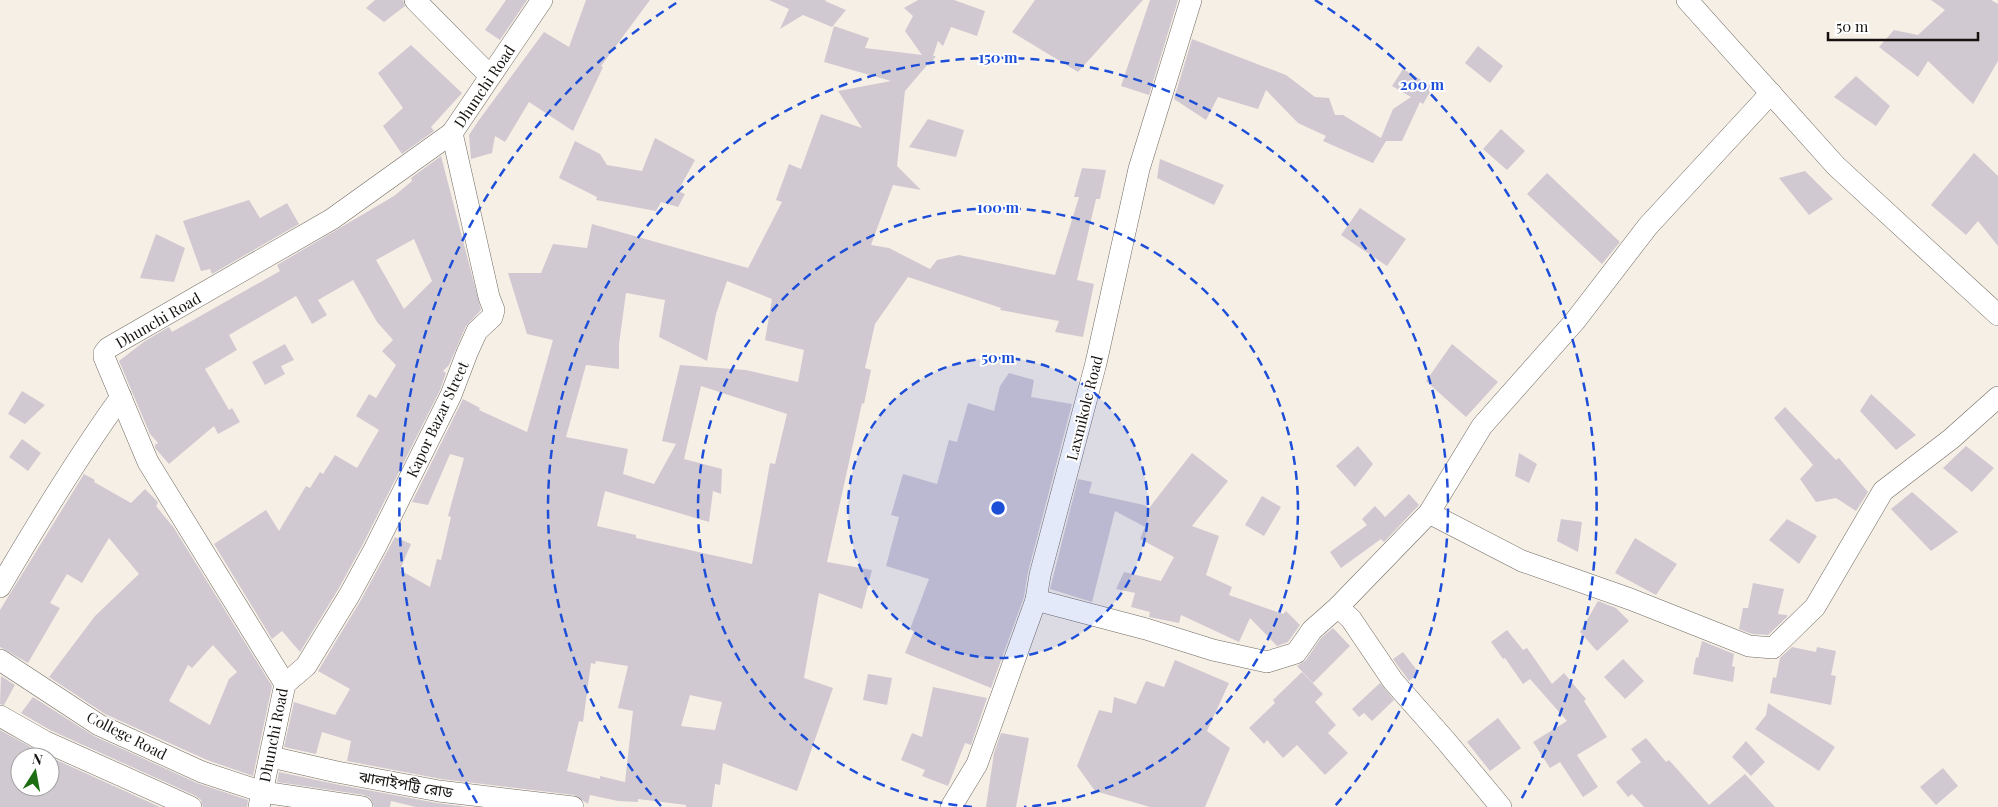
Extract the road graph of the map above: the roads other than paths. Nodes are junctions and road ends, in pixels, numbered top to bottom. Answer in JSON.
{"nodes":[{"id":1,"x":415,"y":0,"type":"edge"},
{"id":2,"x":542,"y":0,"type":"edge"},
{"id":3,"x":1191,"y":0,"type":"edge"},
{"id":4,"x":1686,"y":0,"type":"edge"},
{"id":5,"x":490,"y":76,"type":"junction"},
{"id":6,"x":1771,"y":93,"type":"junction"},
{"id":7,"x":452,"y":133,"type":"junction"},
{"id":8,"x":1998,"y":315,"type":"edge"},
{"id":9,"x":1998,"y":396,"type":"edge"},
{"id":10,"x":122,"y":397,"type":"junction"},
{"id":11,"x":1429,"y":513,"type":"junction"},
{"id":12,"x":0,"y":587,"type":"edge"},
{"id":13,"x":1036,"y":600,"type":"junction"},
{"id":14,"x":1338,"y":607,"type":"junction"},
{"id":15,"x":0,"y":660,"type":"edge"},
{"id":16,"x":285,"y":684,"type":"junction"},
{"id":17,"x":0,"y":716,"type":"edge"},
{"id":18,"x":271,"y":757,"type":"junction"},
{"id":19,"x":261,"y":799,"type":"edge"},
{"id":20,"x":191,"y":807,"type":"edge"},
{"id":21,"x":362,"y":807,"type":"edge"},
{"id":22,"x":573,"y":807,"type":"edge"},
{"id":23,"x":951,"y":807,"type":"edge"},
{"id":24,"x":1501,"y":807,"type":"edge"}],
"edges":[{"from":1,"to":5,"type":"street"},
{"from":2,"to":5,"type":"street","name":"Dhunchi Road"},
{"from":3,"to":13,"type":"street","name":"Laxmikole Road"},
{"from":4,"to":6,"type":"street"},
{"from":5,"to":7,"type":"street","name":"Dhunchi Road"},
{"from":6,"to":8,"type":"street"},
{"from":6,"to":11,"type":"street"},
{"from":7,"to":10,"type":"street","name":"Dhunchi Road"},
{"from":7,"to":16,"type":"street","name":"Kapor Bazar Street"},
{"from":9,"to":11,"type":"street"},
{"from":10,"to":12,"type":"street"},
{"from":10,"to":16,"type":"street","name":"Dhunchi Road"},
{"from":11,"to":14,"type":"street"},
{"from":13,"to":14,"type":"street"},
{"from":13,"to":23,"type":"street","name":"Laxmikole Road"},
{"from":14,"to":24,"type":"street"},
{"from":15,"to":19,"type":"street","name":"College Road"},
{"from":16,"to":18,"type":"street","name":"Dhunchi Road"},
{"from":17,"to":20,"type":"street"},
{"from":18,"to":19,"type":"street","name":"Dhunchi Road"},
{"from":18,"to":22,"type":"street","name":"ঝালাইপট্টি রোড"},
{"from":19,"to":21,"type":"street","name":"College Road"}]}
